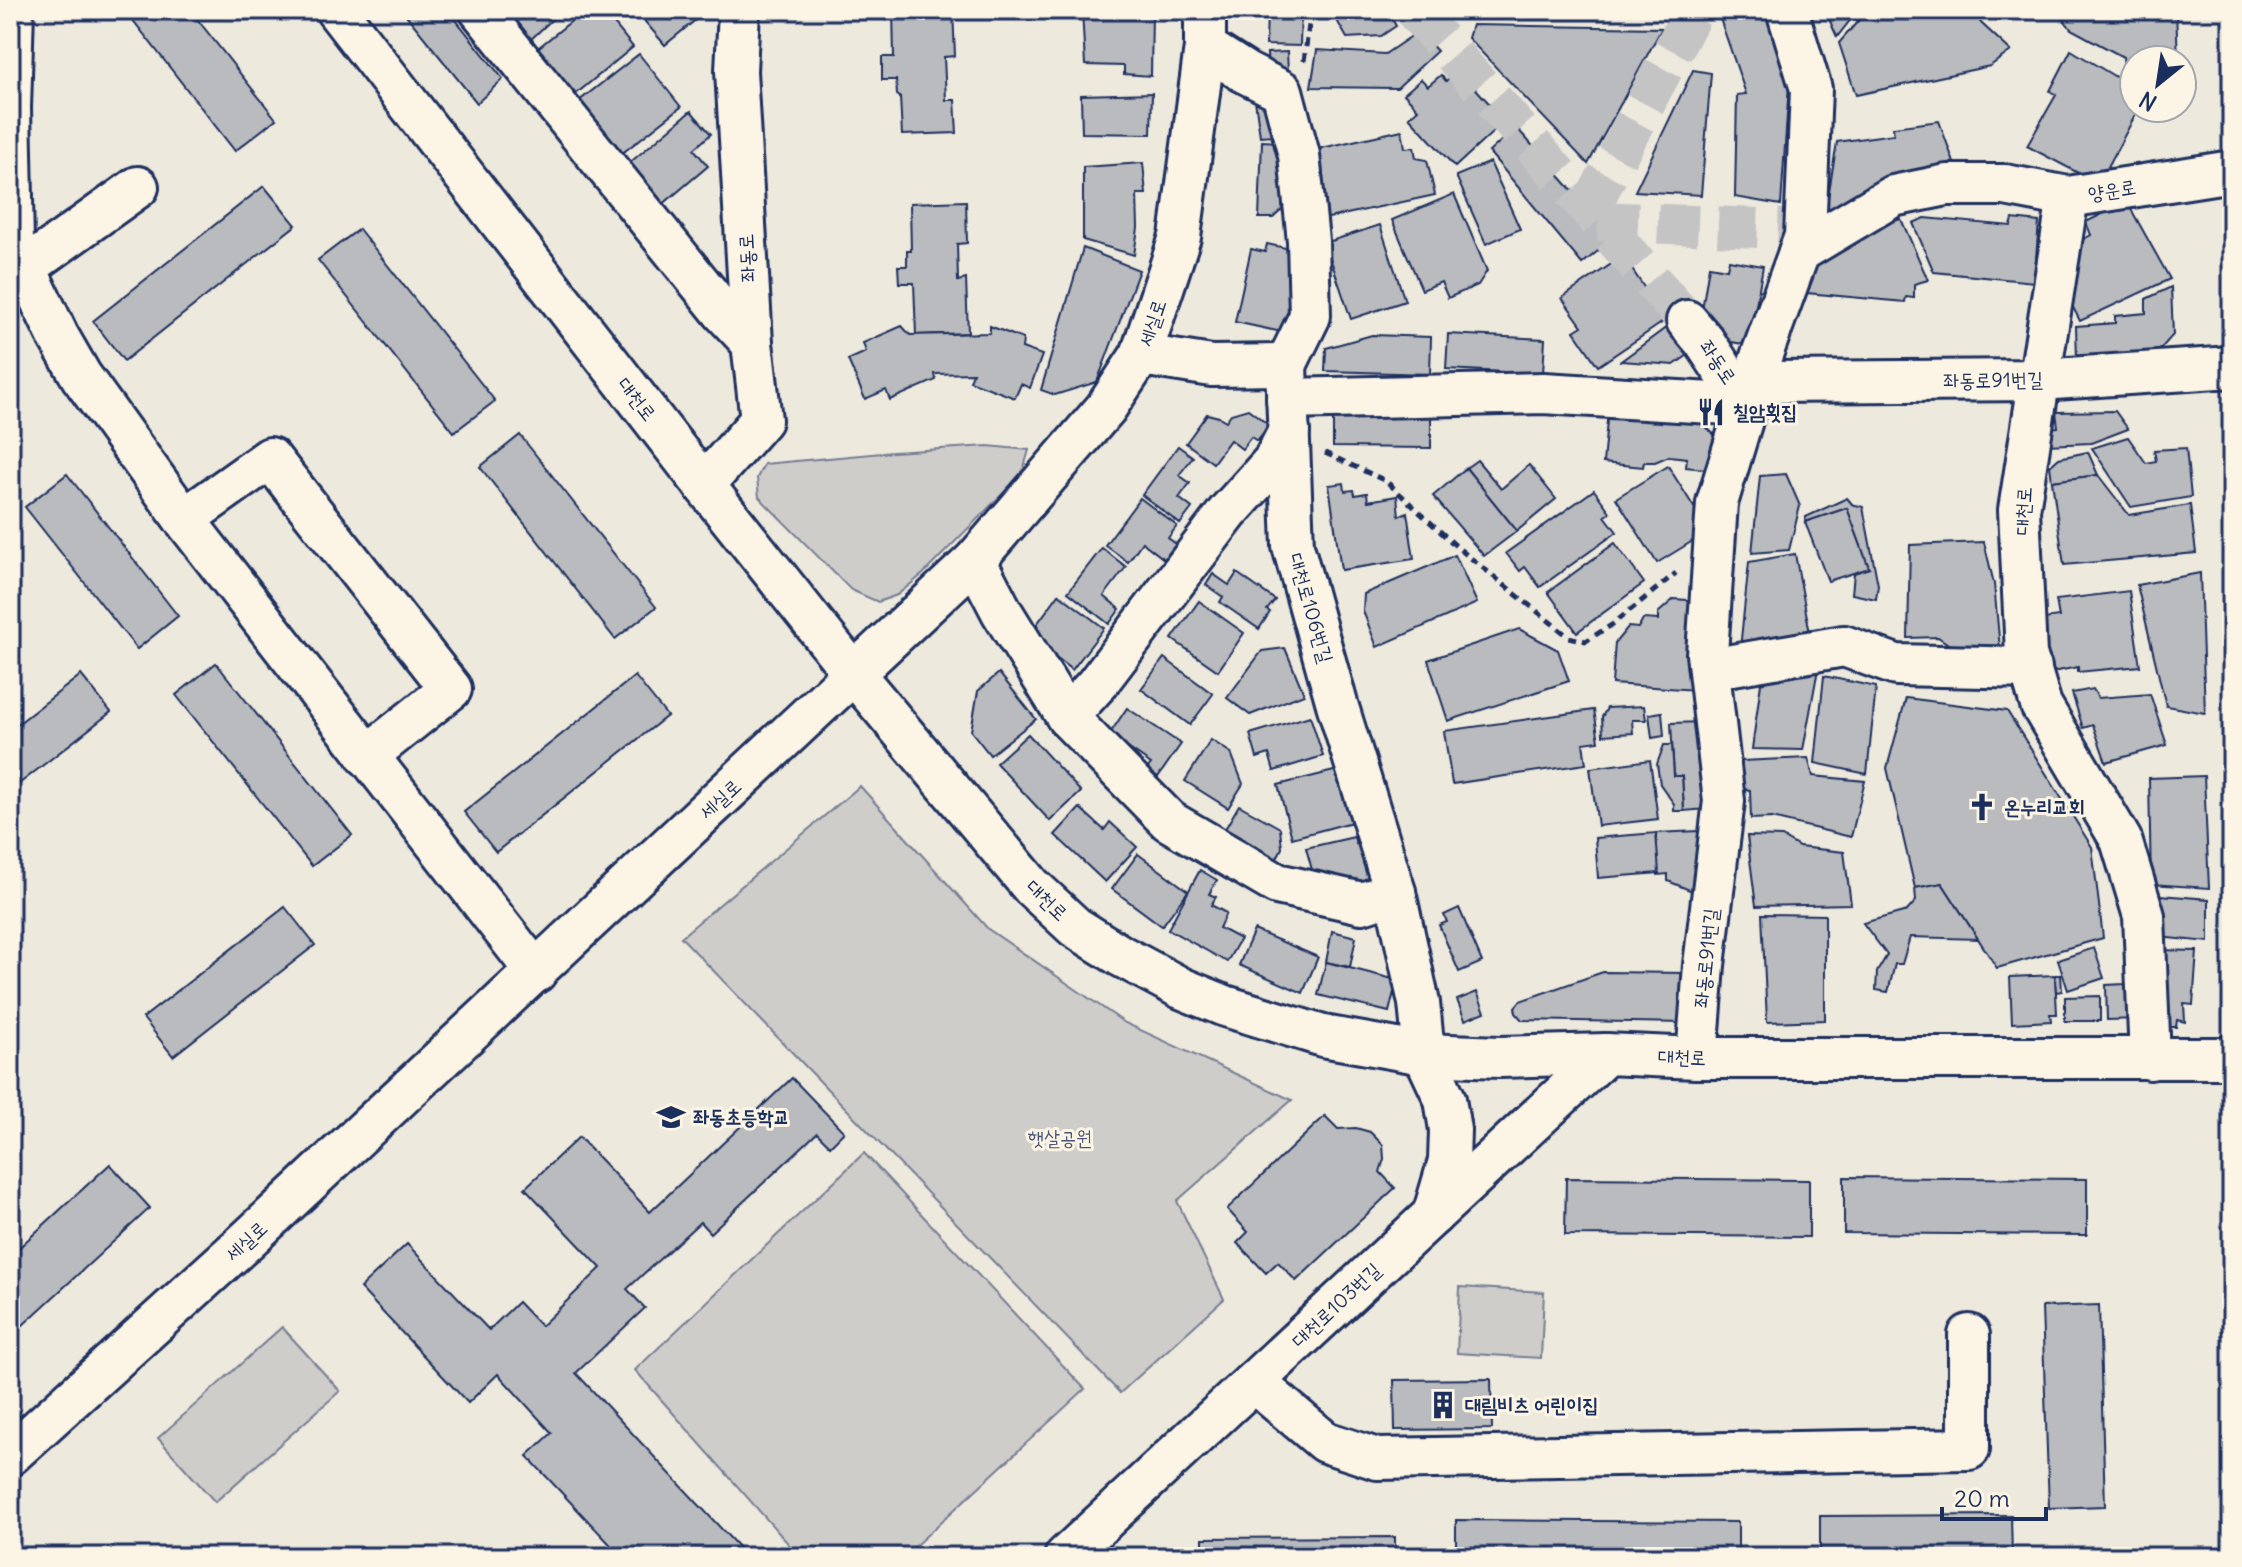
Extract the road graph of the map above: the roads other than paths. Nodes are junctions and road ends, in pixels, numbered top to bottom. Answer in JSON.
{"nodes":[{"id":1,"x":13,"y":10,"type":"edge"},
{"id":2,"x":480,"y":10,"type":"edge"},
{"id":3,"x":739,"y":10,"type":"edge"},
{"id":4,"x":1787,"y":10,"type":"edge"},
{"id":5,"x":339,"y":11,"type":"edge"},
{"id":6,"x":1205,"y":29,"type":"edge"},
{"id":7,"x":2232,"y":171,"type":"edge"},
{"id":8,"x":138,"y":187,"type":"dead end"},
{"id":9,"x":2068,"y":197,"type":"junction"},
{"id":10,"x":1799,"y":252,"type":"junction"},
{"id":11,"x":25,"y":268,"type":"junction"},
{"id":12,"x":1687,"y":321,"type":"tunnel mouth"},
{"id":13,"x":752,"y":343,"type":"junction"},
{"id":14,"x":1141,"y":355,"type":"junction"},
{"id":15,"x":2232,"y":367,"type":"edge"},
{"id":16,"x":2040,"y":374,"type":"junction"},
{"id":17,"x":1750,"y":394,"type":"junction"},
{"id":18,"x":1288,"y":410,"type":"junction"},
{"id":19,"x":704,"y":485,"type":"junction"},
{"id":20,"x":184,"y":519,"type":"junction"},
{"id":21,"x":975,"y":560,"type":"junction"},
{"id":22,"x":2031,"y":668,"type":"junction"},
{"id":23,"x":1709,"y":669,"type":"junction"},
{"id":24,"x":854,"y":674,"type":"junction"},
{"id":25,"x":1067,"y":717,"type":"junction"},
{"id":26,"x":367,"y":756,"type":"junction"},
{"id":27,"x":1395,"y":892,"type":"junction"},
{"id":28,"x":536,"y":972,"type":"junction"},
{"id":29,"x":1424,"y":1054,"type":"junction"},
{"id":30,"x":1606,"y":1054,"type":"junction"},
{"id":31,"x":1697,"y":1058,"type":"junction"},
{"id":32,"x":2232,"y":1058,"type":"edge"},
{"id":33,"x":2150,"y":1059,"type":"junction"},
{"id":34,"x":1433,"y":1215,"type":"junction"},
{"id":35,"x":1969,"y":1335,"type":"dead end"},
{"id":36,"x":1254,"y":1382,"type":"junction"},
{"id":37,"x":10,"y":1455,"type":"edge"},
{"id":38,"x":1065,"y":1557,"type":"edge"}],
"edges":[{"from":1,"to":11,"type":"street"},
{"from":2,"to":13,"type":"street"},
{"from":3,"to":13,"type":"street","name":"좌동로"},
{"from":4,"to":10,"type":"street","name":"좌동로91번길"},
{"from":5,"to":19,"type":"street","name":"대천로"},
{"from":6,"to":14,"type":"street","name":"세실로"},
{"from":6,"to":18,"type":"street"},
{"from":7,"to":9,"type":"street","name":"양운로"},
{"from":8,"to":11,"type":"street"},
{"from":9,"to":10,"type":"street"},
{"from":9,"to":16,"type":"street","name":"양운로"},
{"from":10,"to":17,"type":"street","name":"좌동로91번길"},
{"from":11,"to":20,"type":"street"},
{"from":12,"to":17,"type":"street","name":"좌동로"},
{"from":13,"to":19,"type":"street","name":"좌동로"},
{"from":14,"to":18,"type":"street"},
{"from":14,"to":21,"type":"street","name":"세실로"},
{"from":15,"to":16,"type":"street","name":"좌동로91번길"},
{"from":16,"to":17,"type":"street","name":"좌동로91번길"},
{"from":16,"to":22,"type":"street","name":"대천로"},
{"from":17,"to":18,"type":"street"},
{"from":17,"to":23,"type":"street","name":"좌동로91번길"},
{"from":18,"to":25,"type":"street"},
{"from":18,"to":27,"type":"street","name":"대천로106번길"},
{"from":19,"to":24,"type":"street","name":"대천로"},
{"from":20,"to":26,"type":"street"},
{"from":20,"to":26,"type":"street"},
{"from":21,"to":24,"type":"street","name":"세실로"},
{"from":21,"to":25,"type":"street"},
{"from":22,"to":23,"type":"street"},
{"from":22,"to":33,"type":"street","name":"대천로"},
{"from":23,"to":31,"type":"street","name":"좌동로91번길"},
{"from":24,"to":28,"type":"street","name":"세실로"},
{"from":24,"to":29,"type":"street","name":"대천로"},
{"from":25,"to":27,"type":"street"},
{"from":26,"to":28,"type":"street"},
{"from":27,"to":29,"type":"street","name":"대천로106번길"},
{"from":28,"to":37,"type":"street","name":"세실로"},
{"from":29,"to":30,"type":"street","name":"대천로"},
{"from":29,"to":34,"type":"street","name":"대천로106번길"},
{"from":30,"to":31,"type":"street","name":"대천로"},
{"from":30,"to":34,"type":"street","name":"대천로103번길"},
{"from":31,"to":33,"type":"street","name":"대천로"},
{"from":32,"to":33,"type":"street","name":"대천로"},
{"from":34,"to":36,"type":"street","name":"대천로103번길"},
{"from":35,"to":36,"type":"street"},
{"from":36,"to":38,"type":"street","name":"대천로103번길"}]}
